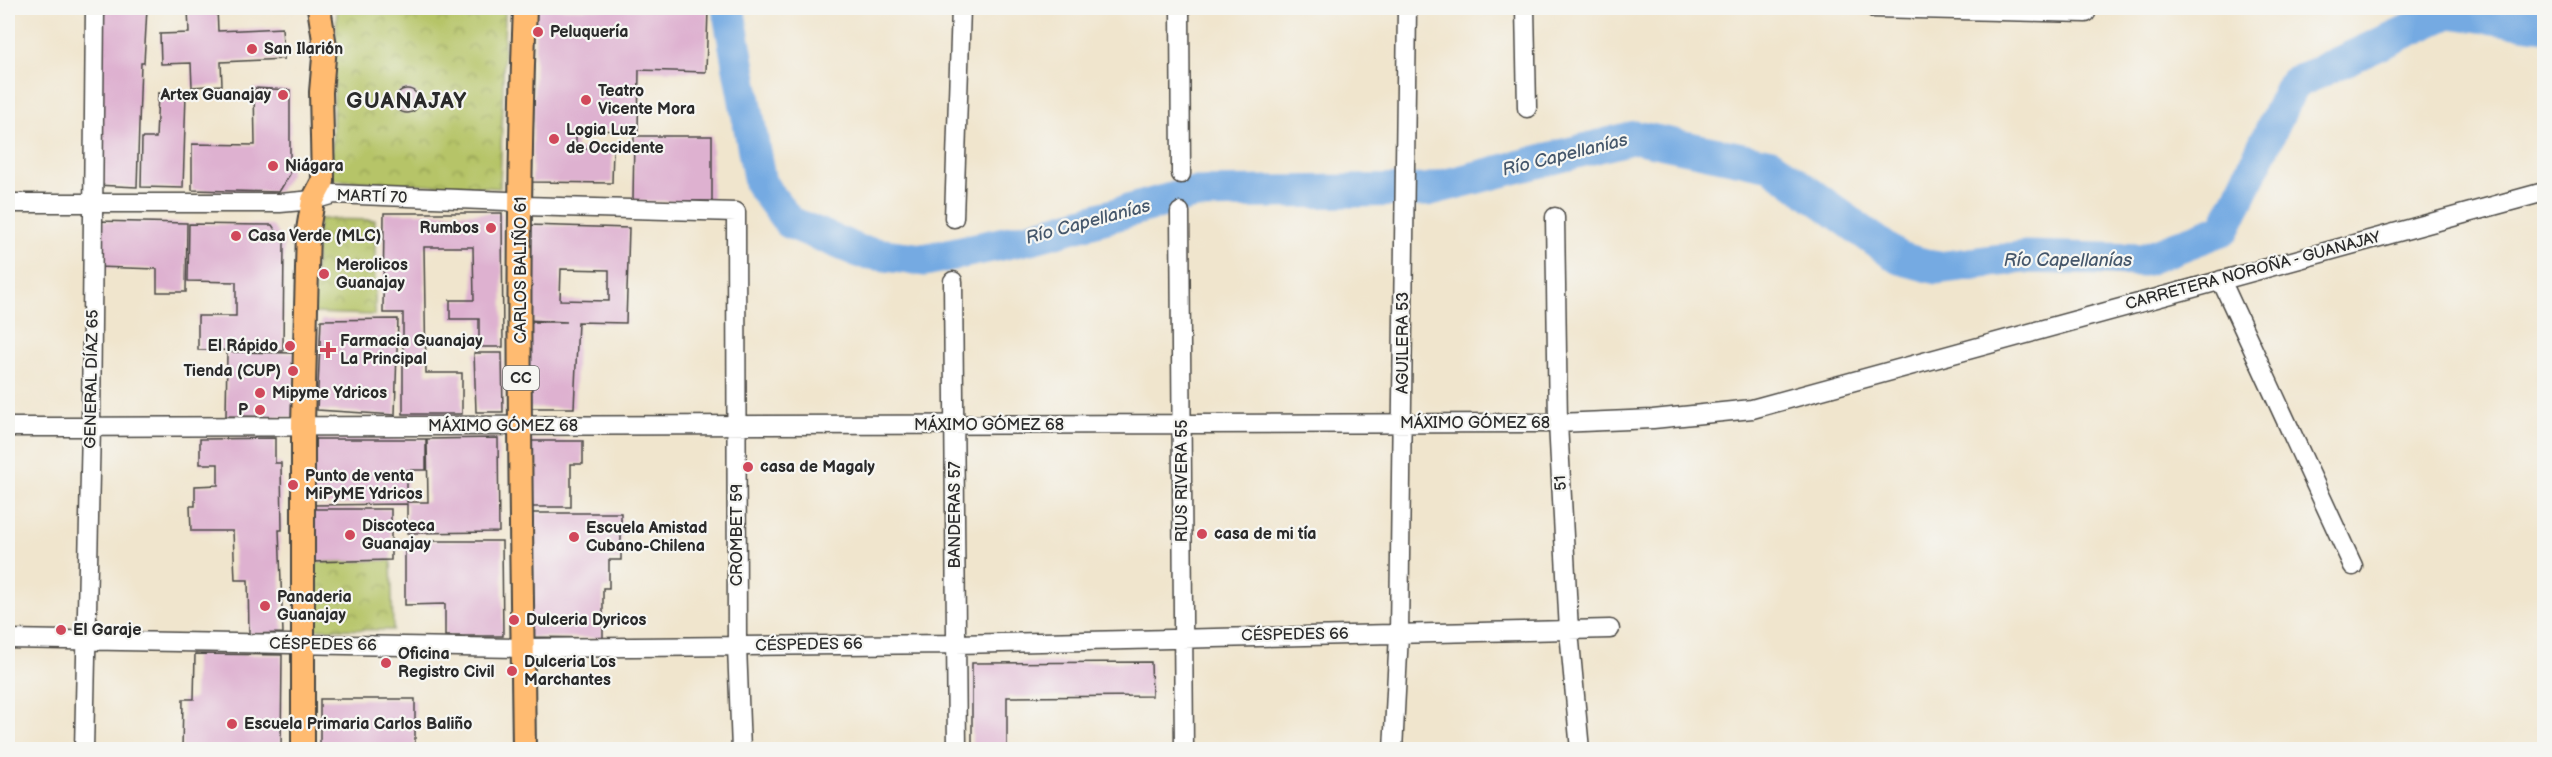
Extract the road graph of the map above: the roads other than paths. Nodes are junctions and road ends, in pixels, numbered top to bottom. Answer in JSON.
{"nodes":[{"id":1,"x":95,"y":8,"type":"edge"},
{"id":2,"x":525,"y":8,"type":"edge"},
{"id":3,"x":961,"y":8,"type":"edge"},
{"id":4,"x":1180,"y":8,"type":"edge"},
{"id":5,"x":1407,"y":8,"type":"edge"},
{"id":6,"x":1525,"y":8,"type":"edge"},
{"id":7,"x":1874,"y":8,"type":"edge"},
{"id":8,"x":320,"y":11,"type":"edge"},
{"id":9,"x":2086,"y":13,"type":"dead end"},
{"id":10,"x":1527,"y":108,"type":"dead end"},
{"id":11,"x":1181,"y":174,"type":"dead end"},
{"id":12,"x":2544,"y":192,"type":"edge"},
{"id":13,"x":313,"y":200,"type":"junction"},
{"id":14,"x":8,"y":203,"type":"edge"},
{"id":15,"x":94,"y":203,"type":"junction"},
{"id":16,"x":523,"y":205,"type":"junction"},
{"id":17,"x":736,"y":212,"type":"joint"},
{"id":18,"x":1180,"y":212,"type":"dead end"},
{"id":19,"x":1555,"y":217,"type":"dead end"},
{"id":20,"x":954,"y":218,"type":"dead end"},
{"id":21,"x":2221,"y":280,"type":"junction"},
{"id":22,"x":953,"y":281,"type":"dead end"},
{"id":23,"x":1962,"y":352,"type":"joint"},
{"id":24,"x":1558,"y":423,"type":"junction"},
{"id":25,"x":1182,"y":424,"type":"junction"},
{"id":26,"x":1400,"y":424,"type":"junction"},
{"id":27,"x":303,"y":425,"type":"junction"},
{"id":28,"x":737,"y":425,"type":"junction"},
{"id":29,"x":954,"y":425,"type":"junction"},
{"id":30,"x":91,"y":426,"type":"junction"},
{"id":31,"x":521,"y":426,"type":"junction"},
{"id":32,"x":8,"y":427,"type":"edge"},
{"id":33,"x":2353,"y":566,"type":"dead end"},
{"id":34,"x":1610,"y":628,"type":"dead end"},
{"id":35,"x":1569,"y":631,"type":"junction"},
{"id":36,"x":1399,"y":634,"type":"junction"},
{"id":37,"x":1183,"y":637,"type":"junction"},
{"id":38,"x":8,"y":639,"type":"edge"},
{"id":39,"x":85,"y":641,"type":"junction"},
{"id":40,"x":303,"y":644,"type":"junction"},
{"id":41,"x":956,"y":644,"type":"junction"},
{"id":42,"x":737,"y":646,"type":"junction"},
{"id":43,"x":523,"y":648,"type":"junction"},
{"id":44,"x":84,"y":750,"type":"edge"},
{"id":45,"x":303,"y":750,"type":"edge"},
{"id":46,"x":524,"y":750,"type":"edge"},
{"id":47,"x":741,"y":750,"type":"edge"},
{"id":48,"x":957,"y":750,"type":"edge"},
{"id":49,"x":1184,"y":750,"type":"edge"},
{"id":50,"x":1393,"y":750,"type":"edge"},
{"id":51,"x":1580,"y":750,"type":"edge"}],
"edges":[{"from":1,"to":15,"type":"street","name":"GENERAL DÍAZ 65"},
{"from":2,"to":16,"type":"main road","name":"CARLOS BALIÑO 61","number":"CC"},
{"from":3,"to":20,"type":"street"},
{"from":4,"to":11,"type":"street"},
{"from":5,"to":26,"type":"street","name":"AGUILERA 53"},
{"from":6,"to":10,"type":"street"},
{"from":7,"to":9,"type":"street"},
{"from":8,"to":13,"type":"main road"},
{"from":12,"to":21,"type":"street","name":"CARRETERA NOROÑA - GUANAJAY"},
{"from":13,"to":15,"type":"street","name":"MARTÍ 70"},
{"from":13,"to":16,"type":"street","name":"MARTÍ 70"},
{"from":13,"to":27,"type":"main road"},
{"from":14,"to":15,"type":"street","name":"MARTÍ 70"},
{"from":15,"to":30,"type":"street","name":"GENERAL DÍAZ 65"},
{"from":16,"to":17,"type":"street","name":"MARTÍ 70"},
{"from":16,"to":31,"type":"main road","name":"CARLOS BALIÑO 61","number":"CC"},
{"from":17,"to":28,"type":"street","name":"CROMBET 59"},
{"from":18,"to":25,"type":"street","name":"RIUS RIVERA 55"},
{"from":19,"to":24,"type":"street","name":"51"},
{"from":21,"to":23,"type":"street","name":"CARRETERA NOROÑA - GUANAJAY"},
{"from":21,"to":33,"type":"street"},
{"from":22,"to":29,"type":"street","name":"BANDERAS 57"},
{"from":23,"to":24,"type":"street","name":"MÁXIMO GÓMEZ 68"},
{"from":24,"to":26,"type":"street","name":"MÁXIMO GÓMEZ 68"},
{"from":24,"to":35,"type":"street","name":"51"},
{"from":25,"to":26,"type":"street","name":"MÁXIMO GÓMEZ 68"},
{"from":25,"to":29,"type":"street","name":"MÁXIMO GÓMEZ 68"},
{"from":25,"to":37,"type":"street","name":"RIUS RIVERA 55"},
{"from":26,"to":36,"type":"street","name":"AGUILERA 53"},
{"from":27,"to":30,"type":"street","name":"MÁXIMO GÓMEZ 68"},
{"from":27,"to":31,"type":"street","name":"MÁXIMO GÓMEZ 68"},
{"from":27,"to":40,"type":"main road"},
{"from":28,"to":29,"type":"street","name":"MÁXIMO GÓMEZ 68"},
{"from":28,"to":31,"type":"street","name":"MÁXIMO GÓMEZ 68"},
{"from":28,"to":42,"type":"street","name":"CROMBET 59"},
{"from":29,"to":41,"type":"street","name":"BANDERAS 57"},
{"from":30,"to":32,"type":"street","name":"MÁXIMO GÓMEZ 68"},
{"from":30,"to":39,"type":"street","name":"GENERAL DÍAZ 65"},
{"from":31,"to":43,"type":"main road","name":"CARLOS BALIÑO 61","number":"CC"},
{"from":34,"to":35,"type":"street","name":"CÉSPEDES 66"},
{"from":35,"to":36,"type":"street","name":"CÉSPEDES 66"},
{"from":35,"to":51,"type":"street","name":"51"},
{"from":36,"to":37,"type":"street","name":"CÉSPEDES 66"},
{"from":36,"to":50,"type":"street","name":"AGUILERA 53"},
{"from":37,"to":41,"type":"street","name":"CÉSPEDES 66"},
{"from":37,"to":49,"type":"street","name":"RIUS RIVERA 55"},
{"from":38,"to":39,"type":"street","name":"CÉSPEDES 66"},
{"from":39,"to":40,"type":"street","name":"CÉSPEDES 66"},
{"from":39,"to":44,"type":"street","name":"GENERAL DÍAZ 65"},
{"from":40,"to":43,"type":"street","name":"CÉSPEDES 66"},
{"from":40,"to":45,"type":"main road"},
{"from":41,"to":42,"type":"street","name":"CÉSPEDES 66"},
{"from":41,"to":48,"type":"street","name":"BANDERAS 57"},
{"from":42,"to":43,"type":"street","name":"CÉSPEDES 66"},
{"from":42,"to":47,"type":"street","name":"CROMBET 59"},
{"from":43,"to":46,"type":"main road","name":"CARLOS BALIÑO 61","number":"CC"}]}
